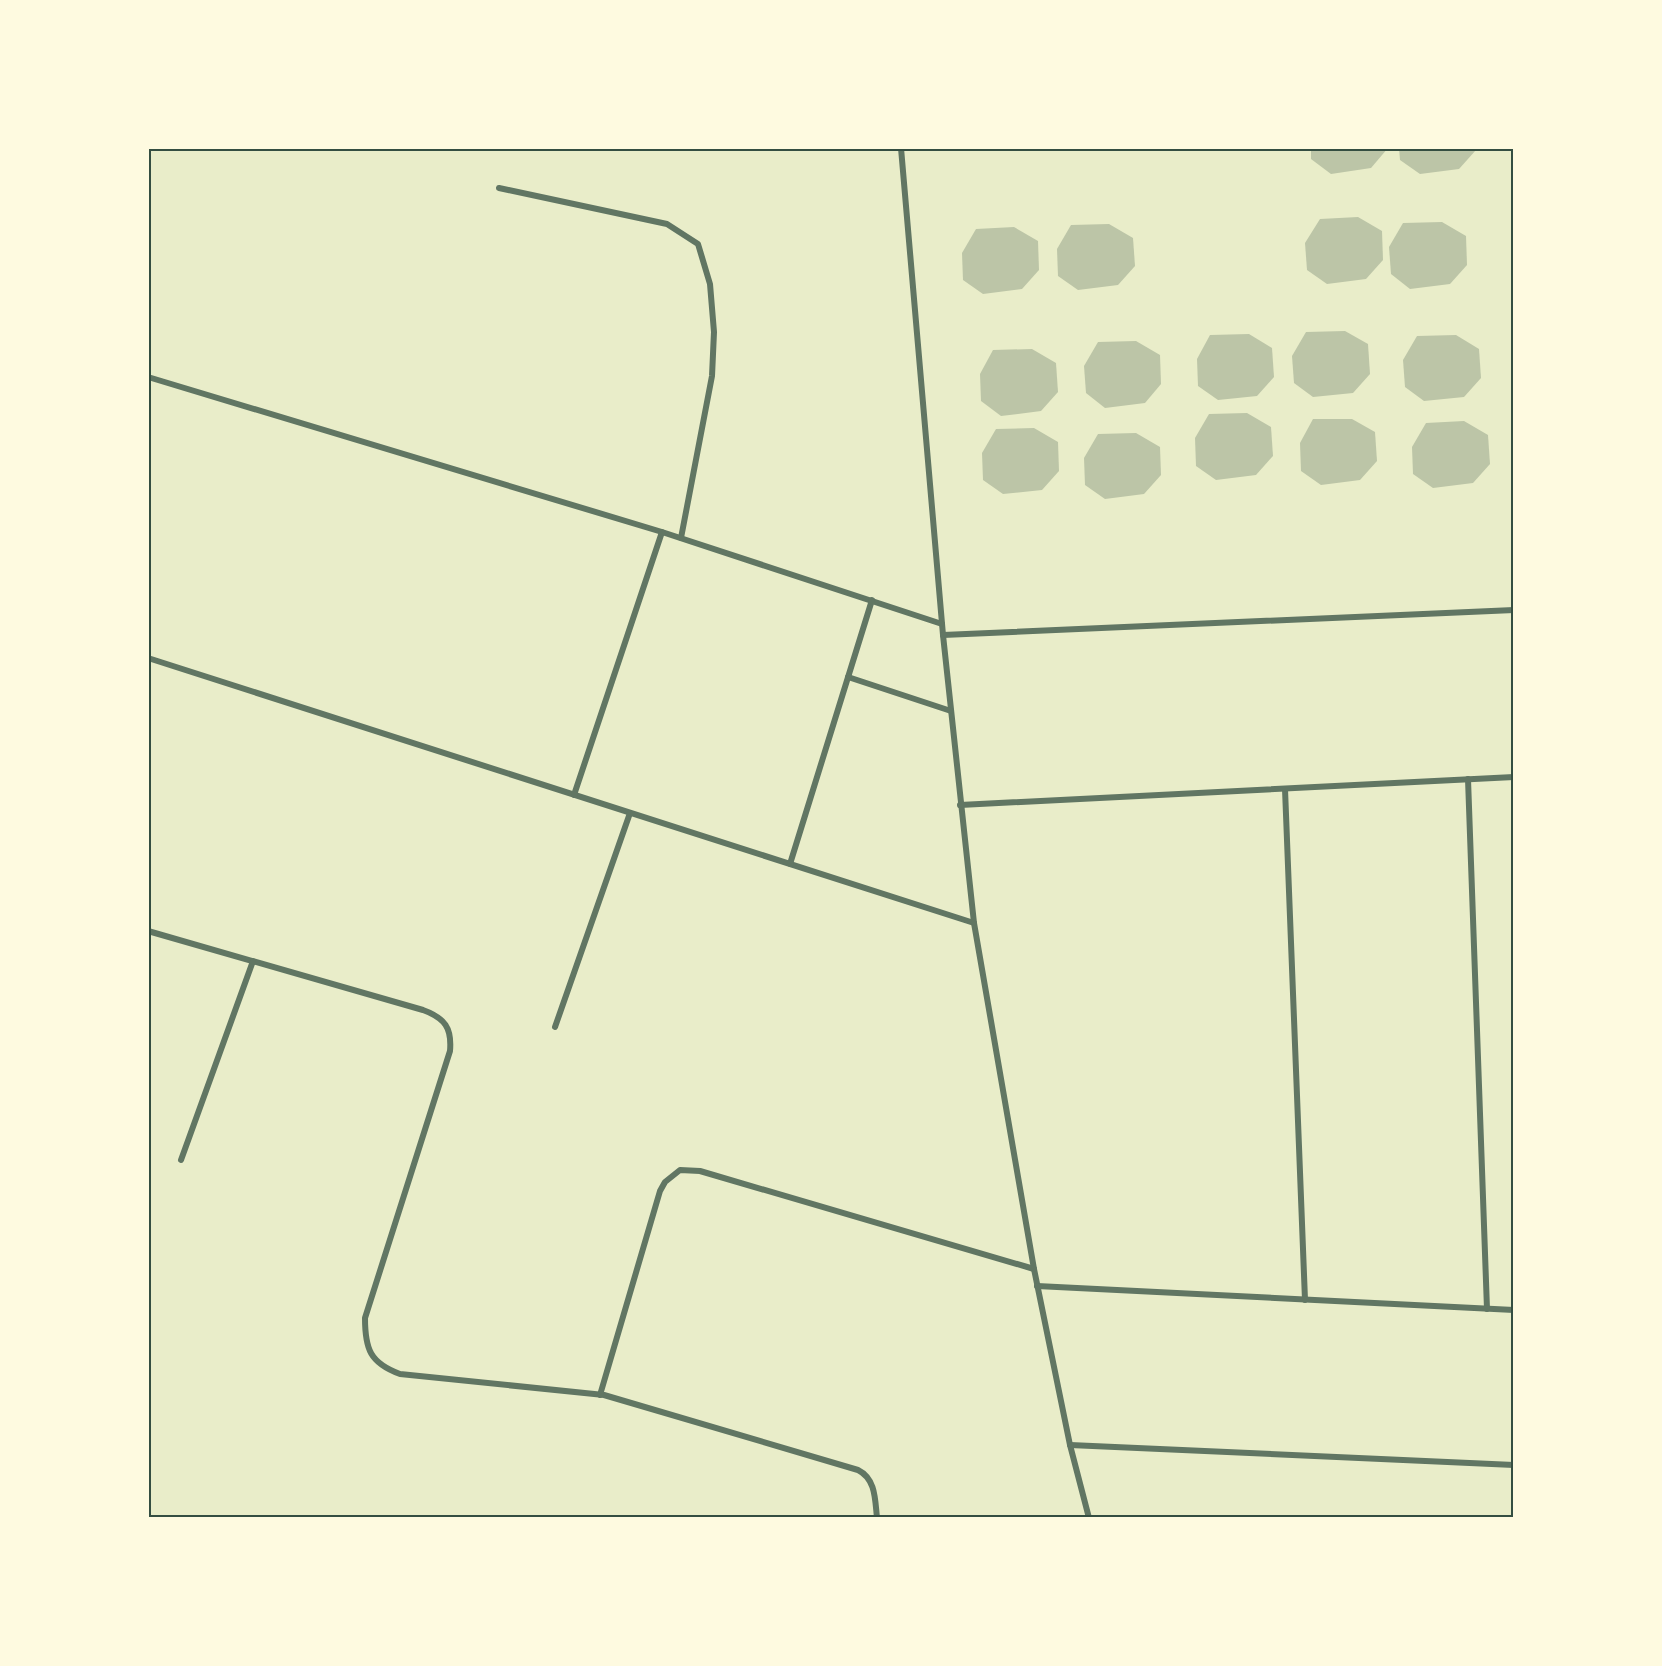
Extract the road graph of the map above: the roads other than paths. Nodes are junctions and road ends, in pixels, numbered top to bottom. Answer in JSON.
{"nodes":[{"id":1,"x":901,"y":148,"type":"edge"},
{"id":2,"x":499,"y":188,"type":"dead end"},
{"id":3,"x":148,"y":377,"type":"edge"},
{"id":4,"x":662,"y":532,"type":"junction"},
{"id":5,"x":681,"y":538,"type":"junction"},
{"id":6,"x":872,"y":600,"type":"junction"},
{"id":7,"x":1514,"y":610,"type":"edge"},
{"id":8,"x":942,"y":624,"type":"junction"},
{"id":9,"x":943,"y":635,"type":"junction"},
{"id":10,"x":148,"y":658,"type":"edge"},
{"id":11,"x":848,"y":677,"type":"junction"},
{"id":12,"x":951,"y":711,"type":"junction"},
{"id":13,"x":1514,"y":777,"type":"edge"},
{"id":14,"x":1468,"y":779,"type":"junction"},
{"id":15,"x":1285,"y":789,"type":"junction"},
{"id":16,"x":574,"y":795,"type":"junction"},
{"id":17,"x":960,"y":805,"type":"junction"},
{"id":18,"x":630,"y":813,"type":"junction"},
{"id":19,"x":790,"y":864,"type":"junction"},
{"id":20,"x":974,"y":924,"type":"junction"},
{"id":21,"x":148,"y":932,"type":"edge"},
{"id":22,"x":253,"y":961,"type":"junction"},
{"id":23,"x":555,"y":1027,"type":"dead end"},
{"id":24,"x":181,"y":1160,"type":"dead end"},
{"id":25,"x":1034,"y":1269,"type":"junction"},
{"id":26,"x":1037,"y":1286,"type":"junction"},
{"id":27,"x":1305,"y":1300,"type":"junction"},
{"id":28,"x":1487,"y":1309,"type":"junction"},
{"id":29,"x":1514,"y":1310,"type":"edge"},
{"id":30,"x":600,"y":1395,"type":"junction"},
{"id":31,"x":1070,"y":1444,"type":"junction"},
{"id":32,"x":1514,"y":1465,"type":"edge"},
{"id":33,"x":877,"y":1518,"type":"edge"},
{"id":34,"x":1089,"y":1518,"type":"edge"}],
"edges":[{"from":1,"to":8,"type":"street"},
{"from":2,"to":5,"type":"street"},
{"from":3,"to":4,"type":"street"},
{"from":4,"to":5,"type":"street"},
{"from":4,"to":16,"type":"street"},
{"from":5,"to":6,"type":"street"},
{"from":6,"to":8,"type":"street"},
{"from":6,"to":11,"type":"street"},
{"from":7,"to":9,"type":"street"},
{"from":8,"to":9,"type":"street"},
{"from":9,"to":12,"type":"street"},
{"from":10,"to":16,"type":"street"},
{"from":11,"to":12,"type":"street"},
{"from":11,"to":19,"type":"street"},
{"from":12,"to":17,"type":"street"},
{"from":13,"to":14,"type":"street"},
{"from":14,"to":15,"type":"street"},
{"from":14,"to":28,"type":"street"},
{"from":15,"to":17,"type":"street"},
{"from":15,"to":27,"type":"street"},
{"from":16,"to":18,"type":"street"},
{"from":17,"to":20,"type":"street"},
{"from":18,"to":19,"type":"street"},
{"from":18,"to":23,"type":"street"},
{"from":19,"to":20,"type":"street"},
{"from":20,"to":25,"type":"street"},
{"from":21,"to":22,"type":"street"},
{"from":22,"to":24,"type":"street"},
{"from":22,"to":30,"type":"street"},
{"from":25,"to":26,"type":"street"},
{"from":25,"to":30,"type":"street"},
{"from":26,"to":27,"type":"street"},
{"from":26,"to":31,"type":"street"},
{"from":27,"to":28,"type":"street"},
{"from":28,"to":29,"type":"street"},
{"from":30,"to":33,"type":"street"},
{"from":31,"to":32,"type":"street"},
{"from":31,"to":34,"type":"street"}]}
